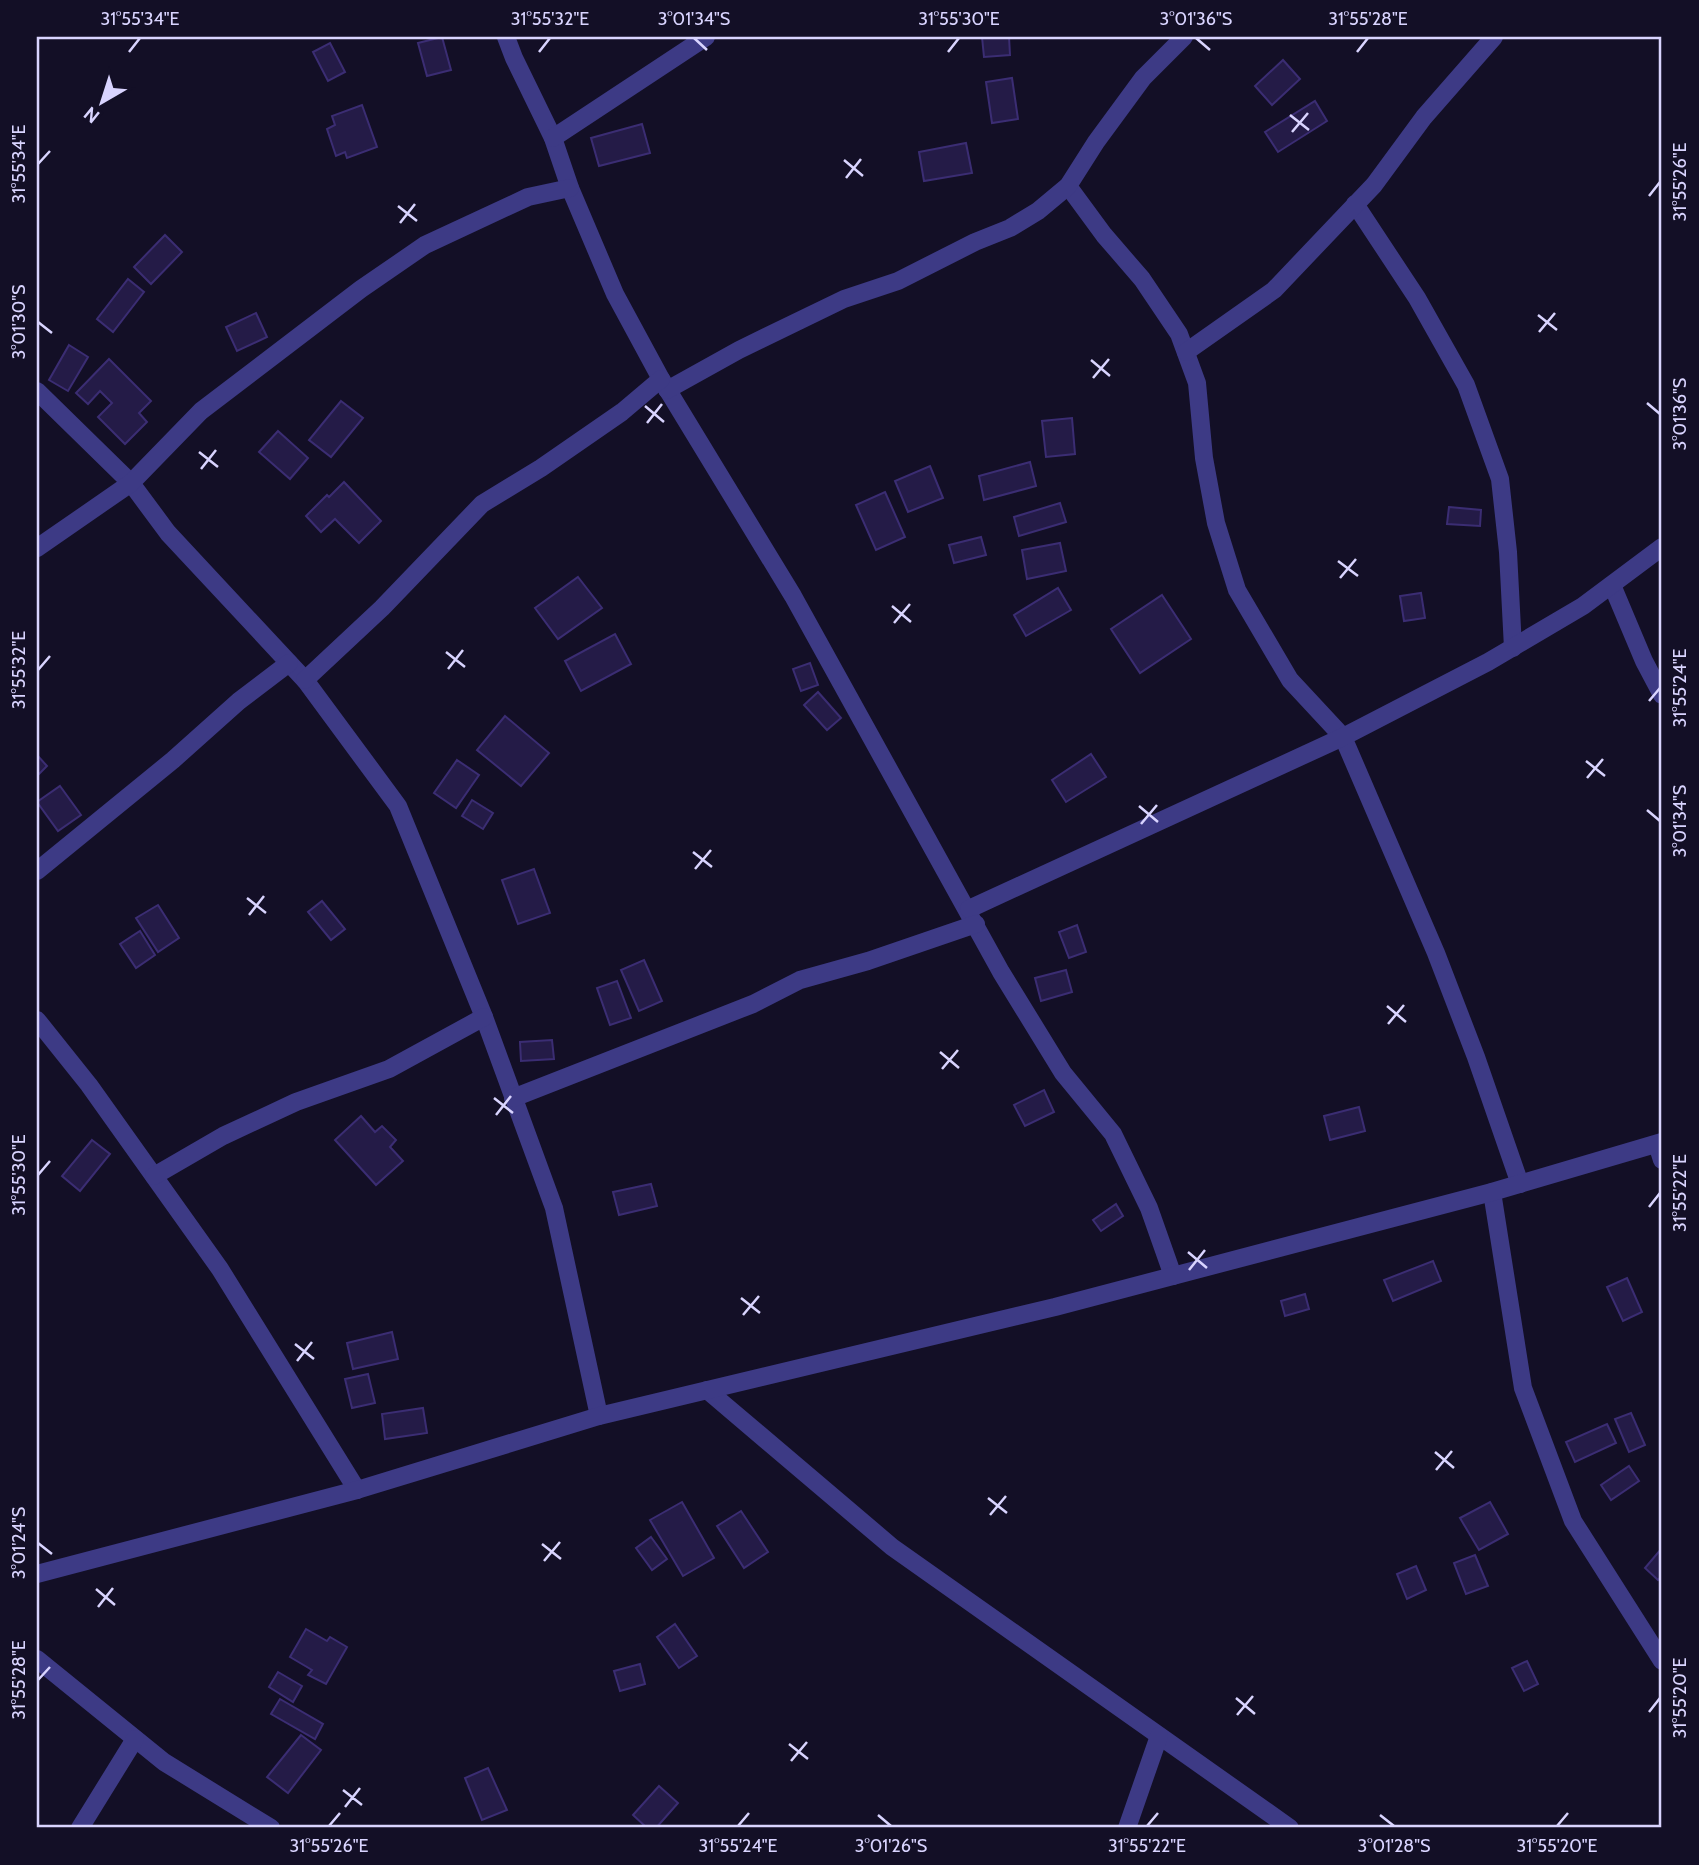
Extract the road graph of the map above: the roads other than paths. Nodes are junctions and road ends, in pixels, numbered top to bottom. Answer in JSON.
{"nodes":[{"id":1,"x":506,"y":37,"type":"edge"},
{"id":2,"x":706,"y":37,"type":"edge"},
{"id":3,"x":1184,"y":37,"type":"edge"},
{"id":4,"x":1494,"y":37,"type":"edge"},
{"id":5,"x":553,"y":138,"type":"junction"},
{"id":6,"x":1068,"y":186,"type":"junction"},
{"id":7,"x":570,"y":188,"type":"junction"},
{"id":8,"x":1355,"y":204,"type":"junction"},
{"id":9,"x":1186,"y":352,"type":"junction"},
{"id":10,"x":664,"y":385,"type":"junction"},
{"id":11,"x":37,"y":391,"type":"edge"},
{"id":12,"x":131,"y":483,"type":"junction"},
{"id":13,"x":1662,"y":547,"type":"edge"},
{"id":14,"x":37,"y":548,"type":"edge"},
{"id":15,"x":1612,"y":585,"type":"junction"},
{"id":16,"x":1513,"y":648,"type":"junction"},
{"id":17,"x":289,"y":663,"type":"junction"},
{"id":18,"x":305,"y":680,"type":"junction"},
{"id":19,"x":1662,"y":695,"type":"edge"},
{"id":20,"x":1343,"y":737,"type":"junction"},
{"id":21,"x":37,"y":871,"type":"edge"},
{"id":22,"x":972,"y":917,"type":"junction"},
{"id":23,"x":484,"y":1017,"type":"junction"},
{"id":24,"x":37,"y":1020,"type":"edge"},
{"id":25,"x":513,"y":1098,"type":"junction"},
{"id":26,"x":1661,"y":1149,"type":"edge"},
{"id":27,"x":154,"y":1176,"type":"junction"},
{"id":28,"x":1520,"y":1184,"type":"junction"},
{"id":29,"x":1492,"y":1192,"type":"junction"},
{"id":30,"x":1173,"y":1276,"type":"junction"},
{"id":31,"x":707,"y":1390,"type":"junction"},
{"id":32,"x":598,"y":1416,"type":"junction"},
{"id":33,"x":357,"y":1490,"type":"junction"},
{"id":34,"x":37,"y":1574,"type":"edge"},
{"id":35,"x":37,"y":1659,"type":"edge"},
{"id":36,"x":1662,"y":1661,"type":"edge"},
{"id":37,"x":1159,"y":1736,"type":"junction"},
{"id":38,"x":135,"y":1739,"type":"junction"},
{"id":39,"x":80,"y":1828,"type":"edge"},
{"id":40,"x":271,"y":1828,"type":"edge"},
{"id":41,"x":1127,"y":1828,"type":"edge"},
{"id":42,"x":1290,"y":1828,"type":"edge"}],
"edges":[{"from":1,"to":5,"type":"street"},
{"from":2,"to":5,"type":"street"},
{"from":3,"to":6,"type":"street"},
{"from":4,"to":8,"type":"street"},
{"from":5,"to":7,"type":"street"},
{"from":6,"to":9,"type":"street"},
{"from":6,"to":10,"type":"street"},
{"from":7,"to":10,"type":"street"},
{"from":7,"to":12,"type":"street"},
{"from":8,"to":9,"type":"street"},
{"from":8,"to":16,"type":"street"},
{"from":9,"to":20,"type":"street"},
{"from":10,"to":18,"type":"street"},
{"from":10,"to":22,"type":"street"},
{"from":11,"to":12,"type":"street"},
{"from":12,"to":14,"type":"street"},
{"from":12,"to":17,"type":"street"},
{"from":13,"to":15,"type":"street"},
{"from":15,"to":16,"type":"street"},
{"from":15,"to":19,"type":"street"},
{"from":16,"to":20,"type":"street"},
{"from":17,"to":18,"type":"street"},
{"from":17,"to":21,"type":"street"},
{"from":18,"to":23,"type":"street"},
{"from":20,"to":22,"type":"street"},
{"from":20,"to":28,"type":"street"},
{"from":22,"to":25,"type":"street"},
{"from":22,"to":30,"type":"street"},
{"from":23,"to":25,"type":"street"},
{"from":23,"to":27,"type":"street"},
{"from":24,"to":27,"type":"street"},
{"from":25,"to":32,"type":"street"},
{"from":26,"to":28,"type":"street"},
{"from":27,"to":33,"type":"street"},
{"from":28,"to":29,"type":"street"},
{"from":29,"to":30,"type":"street"},
{"from":29,"to":36,"type":"street"},
{"from":30,"to":31,"type":"street"},
{"from":31,"to":32,"type":"street"},
{"from":31,"to":37,"type":"street"},
{"from":32,"to":33,"type":"street"},
{"from":33,"to":34,"type":"street"},
{"from":35,"to":38,"type":"street"},
{"from":37,"to":41,"type":"street"},
{"from":37,"to":42,"type":"street"},
{"from":38,"to":39,"type":"street"},
{"from":38,"to":40,"type":"street"}]}
